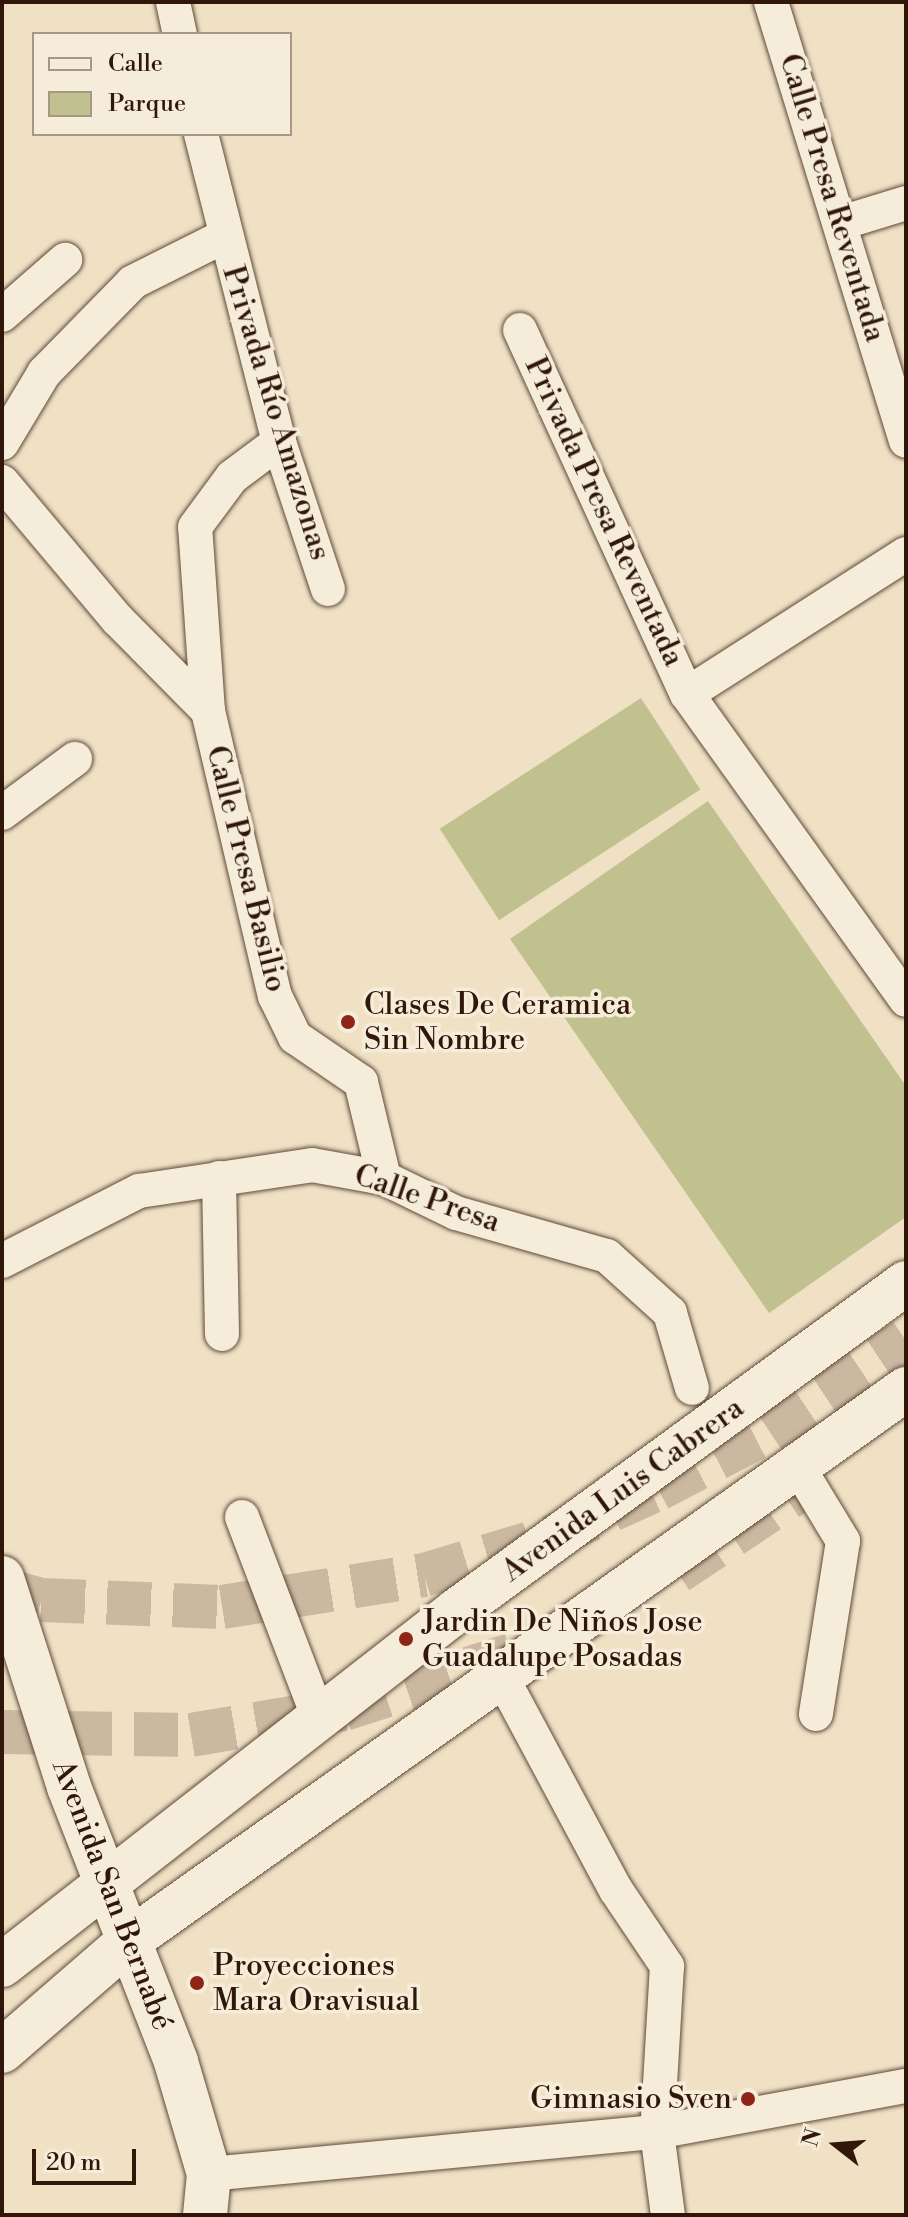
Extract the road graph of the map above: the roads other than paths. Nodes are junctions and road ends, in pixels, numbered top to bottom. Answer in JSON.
{"nodes":[{"id":1,"x":173,"y":2,"type":"edge"},
{"id":2,"x":771,"y":2,"type":"edge"},
{"id":3,"x":180,"y":32,"type":"edge"},
{"id":4,"x":201,"y":136,"type":"edge"},
{"id":5,"x":906,"y":203,"type":"edge"},
{"id":6,"x":841,"y":223,"type":"junction"},
{"id":7,"x":223,"y":237,"type":"junction"},
{"id":8,"x":65,"y":260,"type":"dead end"},
{"id":9,"x":2,"y":315,"type":"edge"},
{"id":10,"x":520,"y":330,"type":"dead end"},
{"id":11,"x":906,"y":441,"type":"edge"},
{"id":12,"x":279,"y":442,"type":"junction"},
{"id":13,"x":2,"y":443,"type":"edge"},
{"id":14,"x":2,"y":482,"type":"edge"},
{"id":15,"x":906,"y":554,"type":"edge"},
{"id":16,"x":328,"y":589,"type":"dead end"},
{"id":17,"x":687,"y":694,"type":"junction"},
{"id":18,"x":208,"y":711,"type":"junction"},
{"id":19,"x":75,"y":759,"type":"dead end"},
{"id":20,"x":2,"y":813,"type":"edge"},
{"id":21,"x":906,"y":1000,"type":"edge"},
{"id":22,"x":219,"y":1178,"type":"junction"},
{"id":23,"x":384,"y":1178,"type":"junction"},
{"id":24,"x":2,"y":1261,"type":"edge"},
{"id":25,"x":906,"y":1283,"type":"edge"},
{"id":26,"x":222,"y":1334,"type":"dead end"},
{"id":27,"x":692,"y":1388,"type":"dead end"},
{"id":28,"x":906,"y":1389,"type":"edge"},
{"id":29,"x":797,"y":1465,"type":"junction"},
{"id":30,"x":242,"y":1517,"type":"dead end"},
{"id":31,"x":2,"y":1578,"type":"edge"},
{"id":32,"x":499,"y":1672,"type":"junction"},
{"id":33,"x":816,"y":1714,"type":"dead end"},
{"id":34,"x":318,"y":1716,"type":"junction"},
{"id":35,"x":106,"y":1880,"type":"junction"},
{"id":36,"x":130,"y":1940,"type":"junction"},
{"id":37,"x":2,"y":1965,"type":"edge"},
{"id":38,"x":2,"y":2051,"type":"edge"},
{"id":39,"x":906,"y":2086,"type":"edge"},
{"id":40,"x":657,"y":2132,"type":"junction"},
{"id":41,"x":207,"y":2194,"type":"edge"},
{"id":42,"x":668,"y":2215,"type":"edge"}],
"edges":[{"from":1,"to":3,"type":"street"},
{"from":2,"to":6,"type":"street","name":"Calle Presa Reventada"},
{"from":4,"to":7,"type":"street","name":"Privada Río Amazonas"},
{"from":5,"to":6,"type":"street"},
{"from":6,"to":11,"type":"street","name":"Calle Presa Reventada"},
{"from":7,"to":12,"type":"street","name":"Privada Río Amazonas"},
{"from":7,"to":13,"type":"street"},
{"from":8,"to":9,"type":"street"},
{"from":10,"to":17,"type":"street","name":"Privada Presa Reventada"},
{"from":12,"to":16,"type":"street","name":"Privada Río Amazonas"},
{"from":12,"to":18,"type":"street","name":"Calle Presa Basilio"},
{"from":14,"to":18,"type":"street","name":"Calle Presa Basilio"},
{"from":15,"to":17,"type":"street"},
{"from":17,"to":21,"type":"street"},
{"from":18,"to":23,"type":"street","name":"Calle Presa Basilio"},
{"from":19,"to":20,"type":"street"},
{"from":22,"to":23,"type":"street","name":"Calle Presa"},
{"from":22,"to":24,"type":"street","name":"Calle Presa"},
{"from":22,"to":26,"type":"street"},
{"from":23,"to":27,"type":"street","name":"Calle Presa"},
{"from":25,"to":34,"type":"main road","name":"Avenida Luis Cabrera"},
{"from":28,"to":29,"type":"main road"},
{"from":29,"to":32,"type":"main road"},
{"from":29,"to":33,"type":"street"},
{"from":30,"to":34,"type":"street"},
{"from":31,"to":35,"type":"main road","name":"Avenida San Bernabé"},
{"from":32,"to":36,"type":"main road"},
{"from":32,"to":40,"type":"street"},
{"from":34,"to":35,"type":"main road","name":"Avenida Luis Cabrera"},
{"from":35,"to":36,"type":"main road","name":"Avenida San Bernabé"},
{"from":35,"to":37,"type":"main road","name":"Avenida Luis Cabrera"},
{"from":36,"to":38,"type":"main road"},
{"from":36,"to":41,"type":"main road","name":"Avenida San Bernabé"},
{"from":39,"to":40,"type":"street"},
{"from":40,"to":41,"type":"street"},
{"from":40,"to":42,"type":"street"}]}
